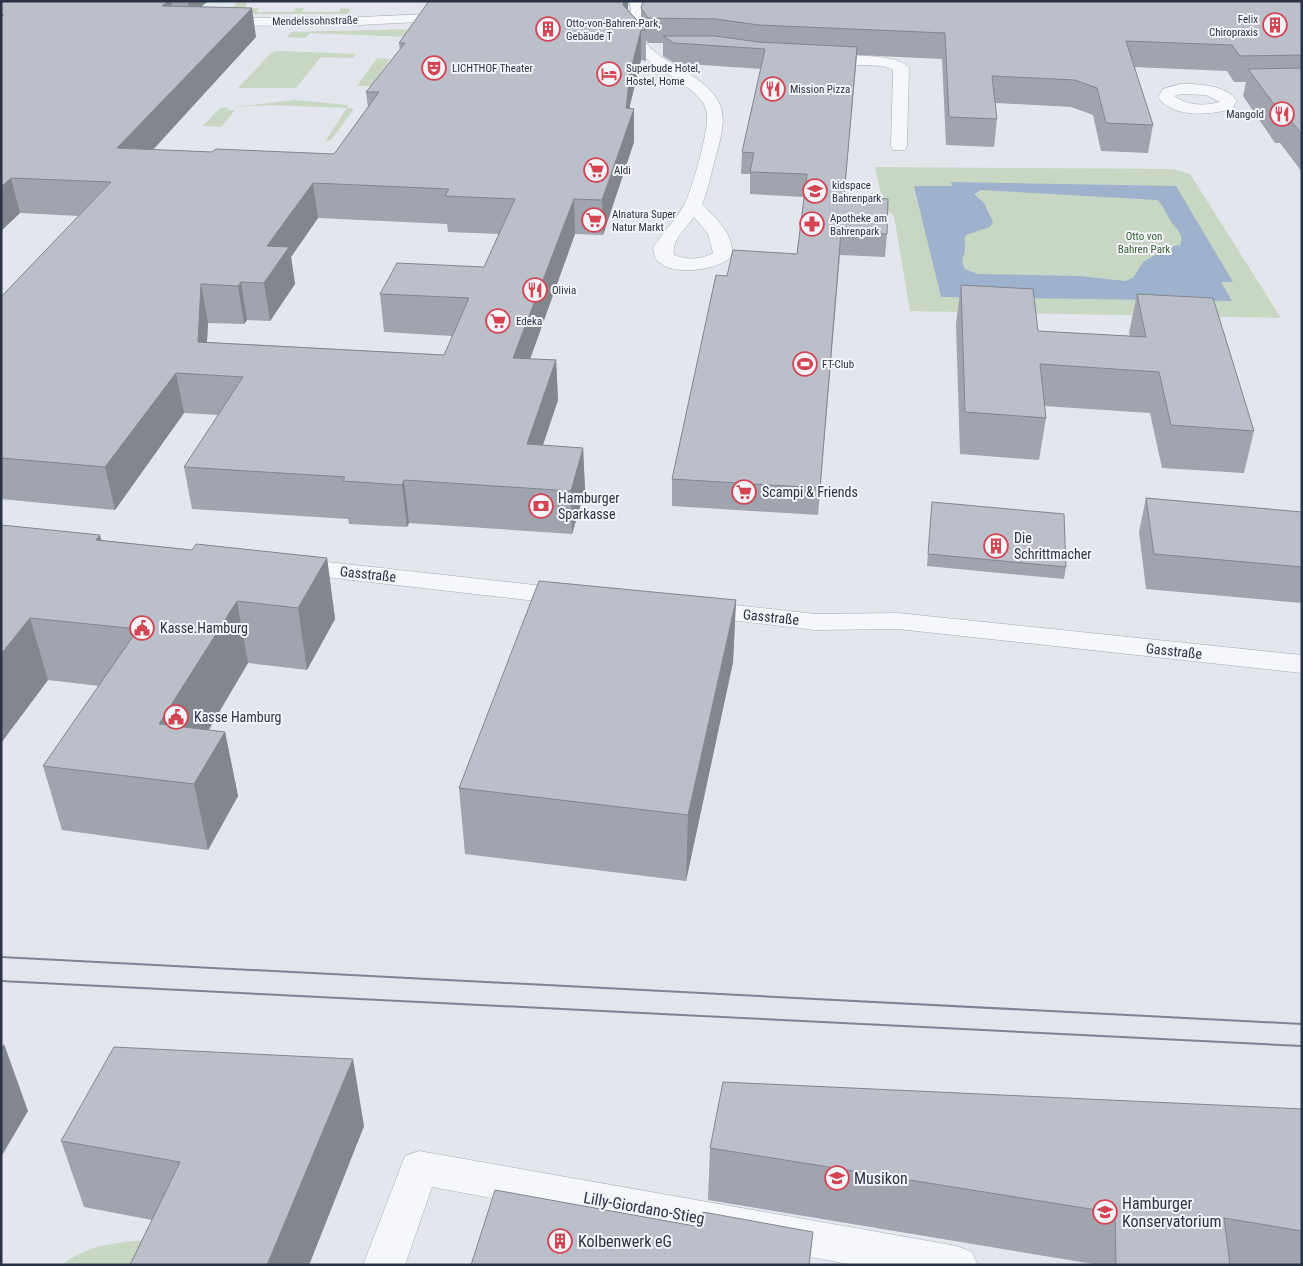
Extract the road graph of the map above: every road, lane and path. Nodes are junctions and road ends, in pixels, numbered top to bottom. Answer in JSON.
{"nodes":[{"id":1,"x":636,"y":1,"type":"edge"},
{"id":2,"x":220,"y":7,"type":"edge"},
{"id":3,"x":465,"y":16,"type":"edge"},
{"id":4,"x":666,"y":48,"type":"edge"},
{"id":5,"x":643,"y":49,"type":"junction"},
{"id":6,"x":802,"y":59,"type":"edge"},
{"id":7,"x":1238,"y":88,"type":"dead end"},
{"id":8,"x":1211,"y":91,"type":"dead end"},
{"id":9,"x":899,"y":146,"type":"dead end"},
{"id":10,"x":693,"y":205,"type":"dead end"},
{"id":11,"x":268,"y":564,"type":"edge"},
{"id":12,"x":599,"y":600,"type":"edge"},
{"id":13,"x":678,"y":607,"type":"edge"},
{"id":14,"x":1302,"y":664,"type":"edge"},
{"id":15,"x":384,"y":1265,"type":"edge"},
{"id":16,"x":957,"y":1265,"type":"edge"}],
"edges":[{"from":1,"to":5,"type":"street"},
{"from":2,"to":3,"type":"street","name":"Mendelssohnstraße"},
{"from":4,"to":5,"type":"street"},
{"from":5,"to":10,"type":"street"},
{"from":6,"to":9,"type":"street"},
{"from":7,"to":8,"type":"street"},
{"from":11,"to":12,"type":"street","name":"Gasstraße"},
{"from":13,"to":14,"type":"street","name":"Gasstraße"},
{"from":15,"to":16,"type":"street","name":"Lilly-Giordano-Stieg"}]}
